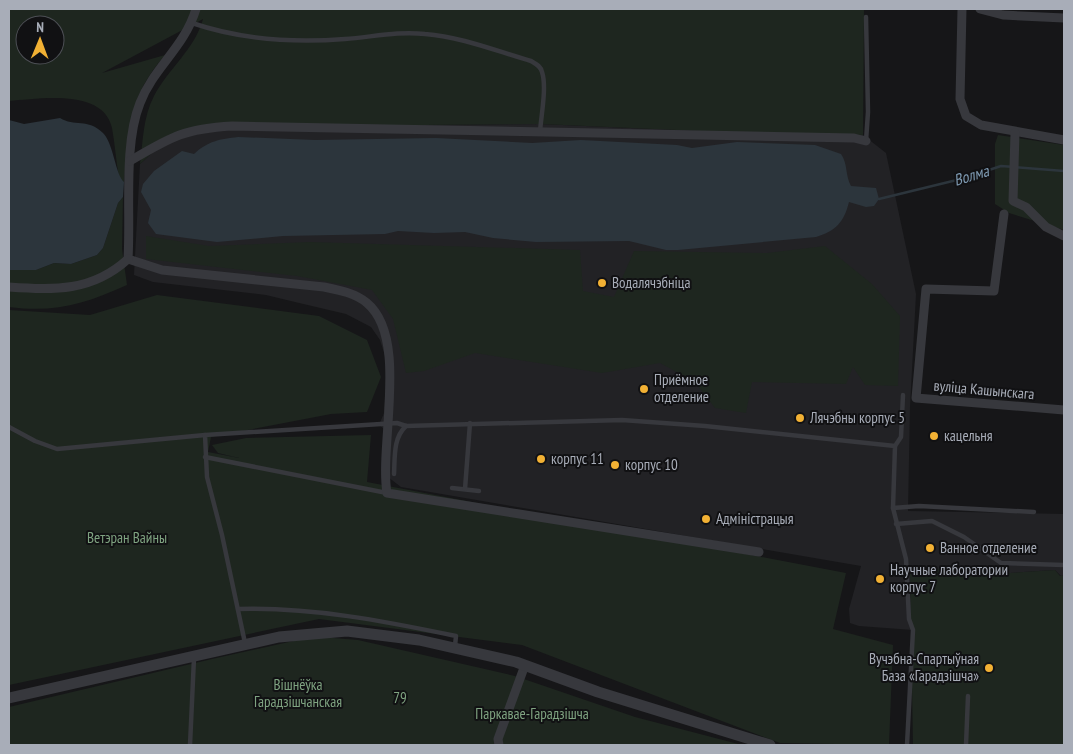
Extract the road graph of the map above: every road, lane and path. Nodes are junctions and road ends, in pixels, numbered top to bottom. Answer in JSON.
{"nodes":[{"id":1,"x":196,"y":9,"type":"edge"},
{"id":2,"x":962,"y":9,"type":"edge"},
{"id":3,"x":980,"y":9,"type":"edge"},
{"id":4,"x":866,"y":17,"type":"dead end"},
{"id":5,"x":1064,"y":18,"type":"edge"},
{"id":6,"x":192,"y":23,"type":"junction"},
{"id":7,"x":540,"y":132,"type":"junction"},
{"id":8,"x":1015,"y":132,"type":"junction"},
{"id":9,"x":1064,"y":140,"type":"edge"},
{"id":10,"x":866,"y":141,"type":"joint"},
{"id":11,"x":130,"y":161,"type":"junction"},
{"id":12,"x":1004,"y":214,"type":"dead end"},
{"id":13,"x":1064,"y":236,"type":"edge"},
{"id":14,"x":128,"y":259,"type":"junction"},
{"id":15,"x":9,"y":287,"type":"edge"},
{"id":16,"x":902,"y":395,"type":"dead end"},
{"id":17,"x":1064,"y":410,"type":"edge"},
{"id":18,"x":470,"y":423,"type":"junction"},
{"id":19,"x":388,"y":424,"type":"junction"},
{"id":20,"x":406,"y":426,"type":"junction"},
{"id":21,"x":9,"y":427,"type":"edge"},
{"id":22,"x":205,"y":435,"type":"junction"},
{"id":23,"x":895,"y":446,"type":"junction"},
{"id":24,"x":205,"y":457,"type":"junction"},
{"id":25,"x":394,"y":474,"type":"dead end"},
{"id":26,"x":452,"y":488,"type":"dead end"},
{"id":27,"x":465,"y":489,"type":"junction"},
{"id":28,"x":479,"y":490,"type":"dead end"},
{"id":29,"x":387,"y":494,"type":"junction"},
{"id":30,"x":893,"y":508,"type":"junction"},
{"id":31,"x":1034,"y":512,"type":"dead end"},
{"id":32,"x":896,"y":524,"type":"junction"},
{"id":33,"x":759,"y":552,"type":"dead end"},
{"id":34,"x":1064,"y":565,"type":"edge"},
{"id":35,"x":238,"y":609,"type":"junction"},
{"id":36,"x":246,"y":645,"type":"junction"},
{"id":37,"x":455,"y":648,"type":"junction"},
{"id":38,"x":194,"y":658,"type":"junction"},
{"id":39,"x":525,"y":665,"type":"junction"},
{"id":40,"x":968,"y":696,"type":"dead end"},
{"id":41,"x":9,"y":698,"type":"edge"},
{"id":42,"x":190,"y":745,"type":"edge"},
{"id":43,"x":499,"y":745,"type":"edge"},
{"id":44,"x":770,"y":745,"type":"edge"},
{"id":45,"x":907,"y":745,"type":"edge"},
{"id":46,"x":966,"y":745,"type":"edge"}],
"edges":[{"from":1,"to":6,"type":"street"},
{"from":2,"to":8,"type":"street"},
{"from":3,"to":5,"type":"street"},
{"from":4,"to":10,"type":"lane"},
{"from":6,"to":7,"type":"lane"},
{"from":6,"to":11,"type":"street"},
{"from":7,"to":10,"type":"street"},
{"from":7,"to":11,"type":"street"},
{"from":8,"to":9,"type":"street"},
{"from":8,"to":13,"type":"street"},
{"from":11,"to":14,"type":"street"},
{"from":12,"to":17,"type":"street","name":"вуліца Кашынскага"},
{"from":14,"to":15,"type":"street"},
{"from":14,"to":19,"type":"street"},
{"from":16,"to":23,"type":"lane"},
{"from":18,"to":20,"type":"lane"},
{"from":18,"to":23,"type":"lane"},
{"from":18,"to":27,"type":"lane"},
{"from":19,"to":20,"type":"lane"},
{"from":19,"to":22,"type":"lane"},
{"from":19,"to":29,"type":"street"},
{"from":20,"to":25,"type":"lane"},
{"from":21,"to":22,"type":"lane"},
{"from":22,"to":24,"type":"lane"},
{"from":23,"to":30,"type":"lane"},
{"from":24,"to":29,"type":"lane"},
{"from":24,"to":35,"type":"lane"},
{"from":26,"to":27,"type":"lane"},
{"from":27,"to":28,"type":"lane"},
{"from":29,"to":33,"type":"street"},
{"from":30,"to":31,"type":"lane"},
{"from":30,"to":32,"type":"lane"},
{"from":32,"to":34,"type":"lane"},
{"from":32,"to":45,"type":"lane"},
{"from":35,"to":36,"type":"lane"},
{"from":35,"to":37,"type":"lane"},
{"from":36,"to":37,"type":"street"},
{"from":36,"to":38,"type":"street"},
{"from":37,"to":39,"type":"street"},
{"from":38,"to":41,"type":"street"},
{"from":38,"to":42,"type":"lane"},
{"from":39,"to":43,"type":"street"},
{"from":39,"to":44,"type":"street"},
{"from":40,"to":46,"type":"lane"}]}
